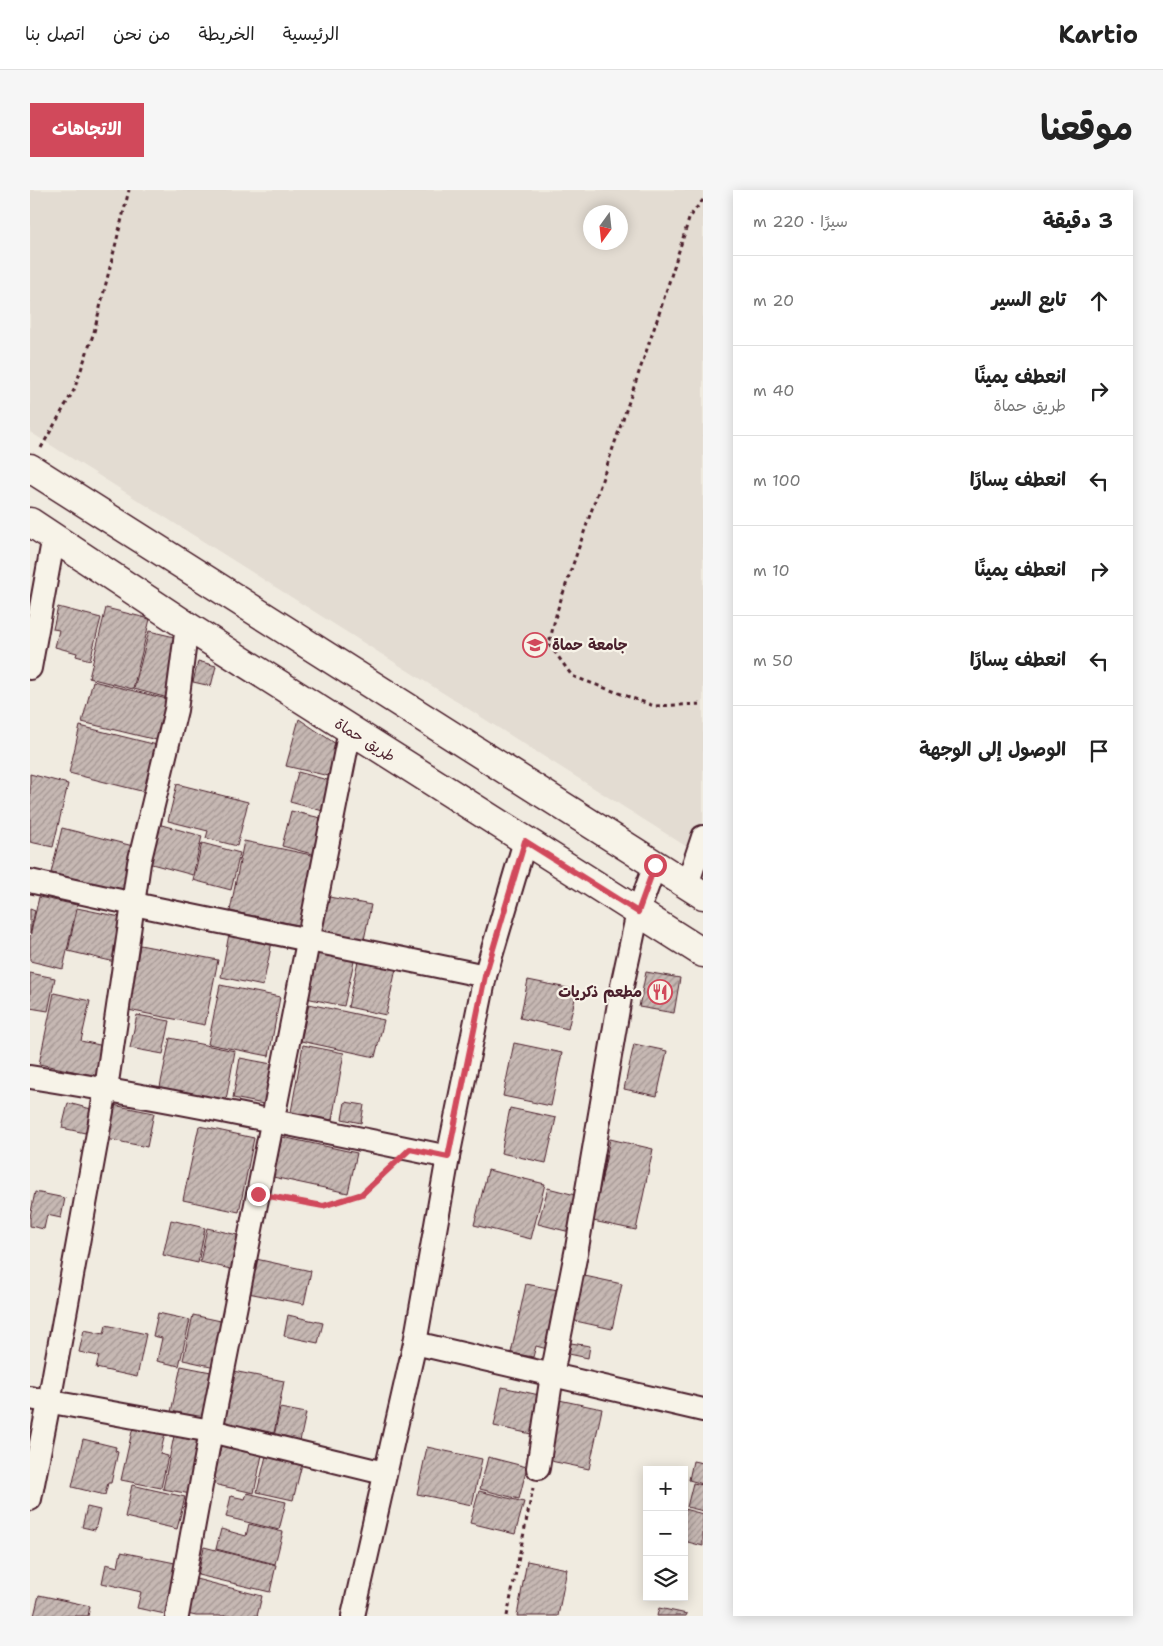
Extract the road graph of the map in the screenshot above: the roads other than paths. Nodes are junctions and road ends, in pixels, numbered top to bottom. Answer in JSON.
{"nodes":[{"id":1,"x":30,"y":468,"type":"edge"},
{"id":2,"x":30,"y":522,"type":"edge"},
{"id":3,"x":54,"y":536,"type":"junction"},
{"id":4,"x":187,"y":626,"type":"junction"},
{"id":5,"x":30,"y":668,"type":"edge"},
{"id":6,"x":350,"y":730,"type":"junction"},
{"id":7,"x":703,"y":837,"type":"edge"},
{"id":8,"x":525,"y":841,"type":"junction"},
{"id":9,"x":655,"y":865,"type":"junction"},
{"id":10,"x":30,"y":881,"type":"edge"},
{"id":11,"x":695,"y":890,"type":"edge"},
{"id":12,"x":132,"y":905,"type":"junction"},
{"id":13,"x":638,"y":912,"type":"junction"},
{"id":14,"x":308,"y":939,"type":"junction"},
{"id":15,"x":703,"y":953,"type":"edge"},
{"id":16,"x":485,"y":976,"type":"junction"},
{"id":17,"x":30,"y":1077,"type":"edge"},
{"id":18,"x":106,"y":1089,"type":"junction"},
{"id":19,"x":272,"y":1120,"type":"junction"},
{"id":20,"x":448,"y":1157,"type":"junction"},
{"id":21,"x":415,"y":1343,"type":"junction"},
{"id":22,"x":552,"y":1375,"type":"junction"},
{"id":23,"x":40,"y":1400,"type":"edge"},
{"id":24,"x":703,"y":1410,"type":"edge"},
{"id":25,"x":212,"y":1430,"type":"junction"},
{"id":26,"x":538,"y":1468,"type":"road end"},
{"id":27,"x":384,"y":1473,"type":"junction"},
{"id":28,"x":30,"y":1499,"type":"edge"},
{"id":29,"x":177,"y":1616,"type":"edge"},
{"id":30,"x":353,"y":1616,"type":"edge"}],
"edges":[{"from":1,"to":9,"type":"main road"},
{"from":2,"to":3,"type":"main road","name":"طريق حماة"},
{"from":3,"to":4,"type":"main road","name":"طريق حماة"},
{"from":3,"to":5,"type":"street"},
{"from":4,"to":6,"type":"main road","name":"طريق حماة"},
{"from":4,"to":12,"type":"street"},
{"from":6,"to":8,"type":"main road","name":"طريق حماة"},
{"from":6,"to":14,"type":"street"},
{"from":7,"to":11,"type":"street"},
{"from":8,"to":13,"type":"main road","name":"طريق حماة"},
{"from":8,"to":16,"type":"street"},
{"from":9,"to":11,"type":"main road"},
{"from":9,"to":13,"type":"street"},
{"from":10,"to":12,"type":"street"},
{"from":12,"to":14,"type":"street"},
{"from":12,"to":18,"type":"street"},
{"from":13,"to":15,"type":"main road","name":"طريق حماة"},
{"from":13,"to":22,"type":"street"},
{"from":14,"to":16,"type":"street"},
{"from":14,"to":19,"type":"street"},
{"from":16,"to":20,"type":"street"},
{"from":17,"to":18,"type":"street"},
{"from":18,"to":19,"type":"street"},
{"from":18,"to":23,"type":"street"},
{"from":19,"to":20,"type":"street"},
{"from":19,"to":25,"type":"street"},
{"from":20,"to":21,"type":"street"},
{"from":21,"to":22,"type":"street"},
{"from":21,"to":27,"type":"street"},
{"from":22,"to":24,"type":"street"},
{"from":22,"to":26,"type":"street"},
{"from":23,"to":25,"type":"street"},
{"from":23,"to":28,"type":"street"},
{"from":25,"to":27,"type":"street"},
{"from":25,"to":29,"type":"street"},
{"from":27,"to":30,"type":"street"}]}
